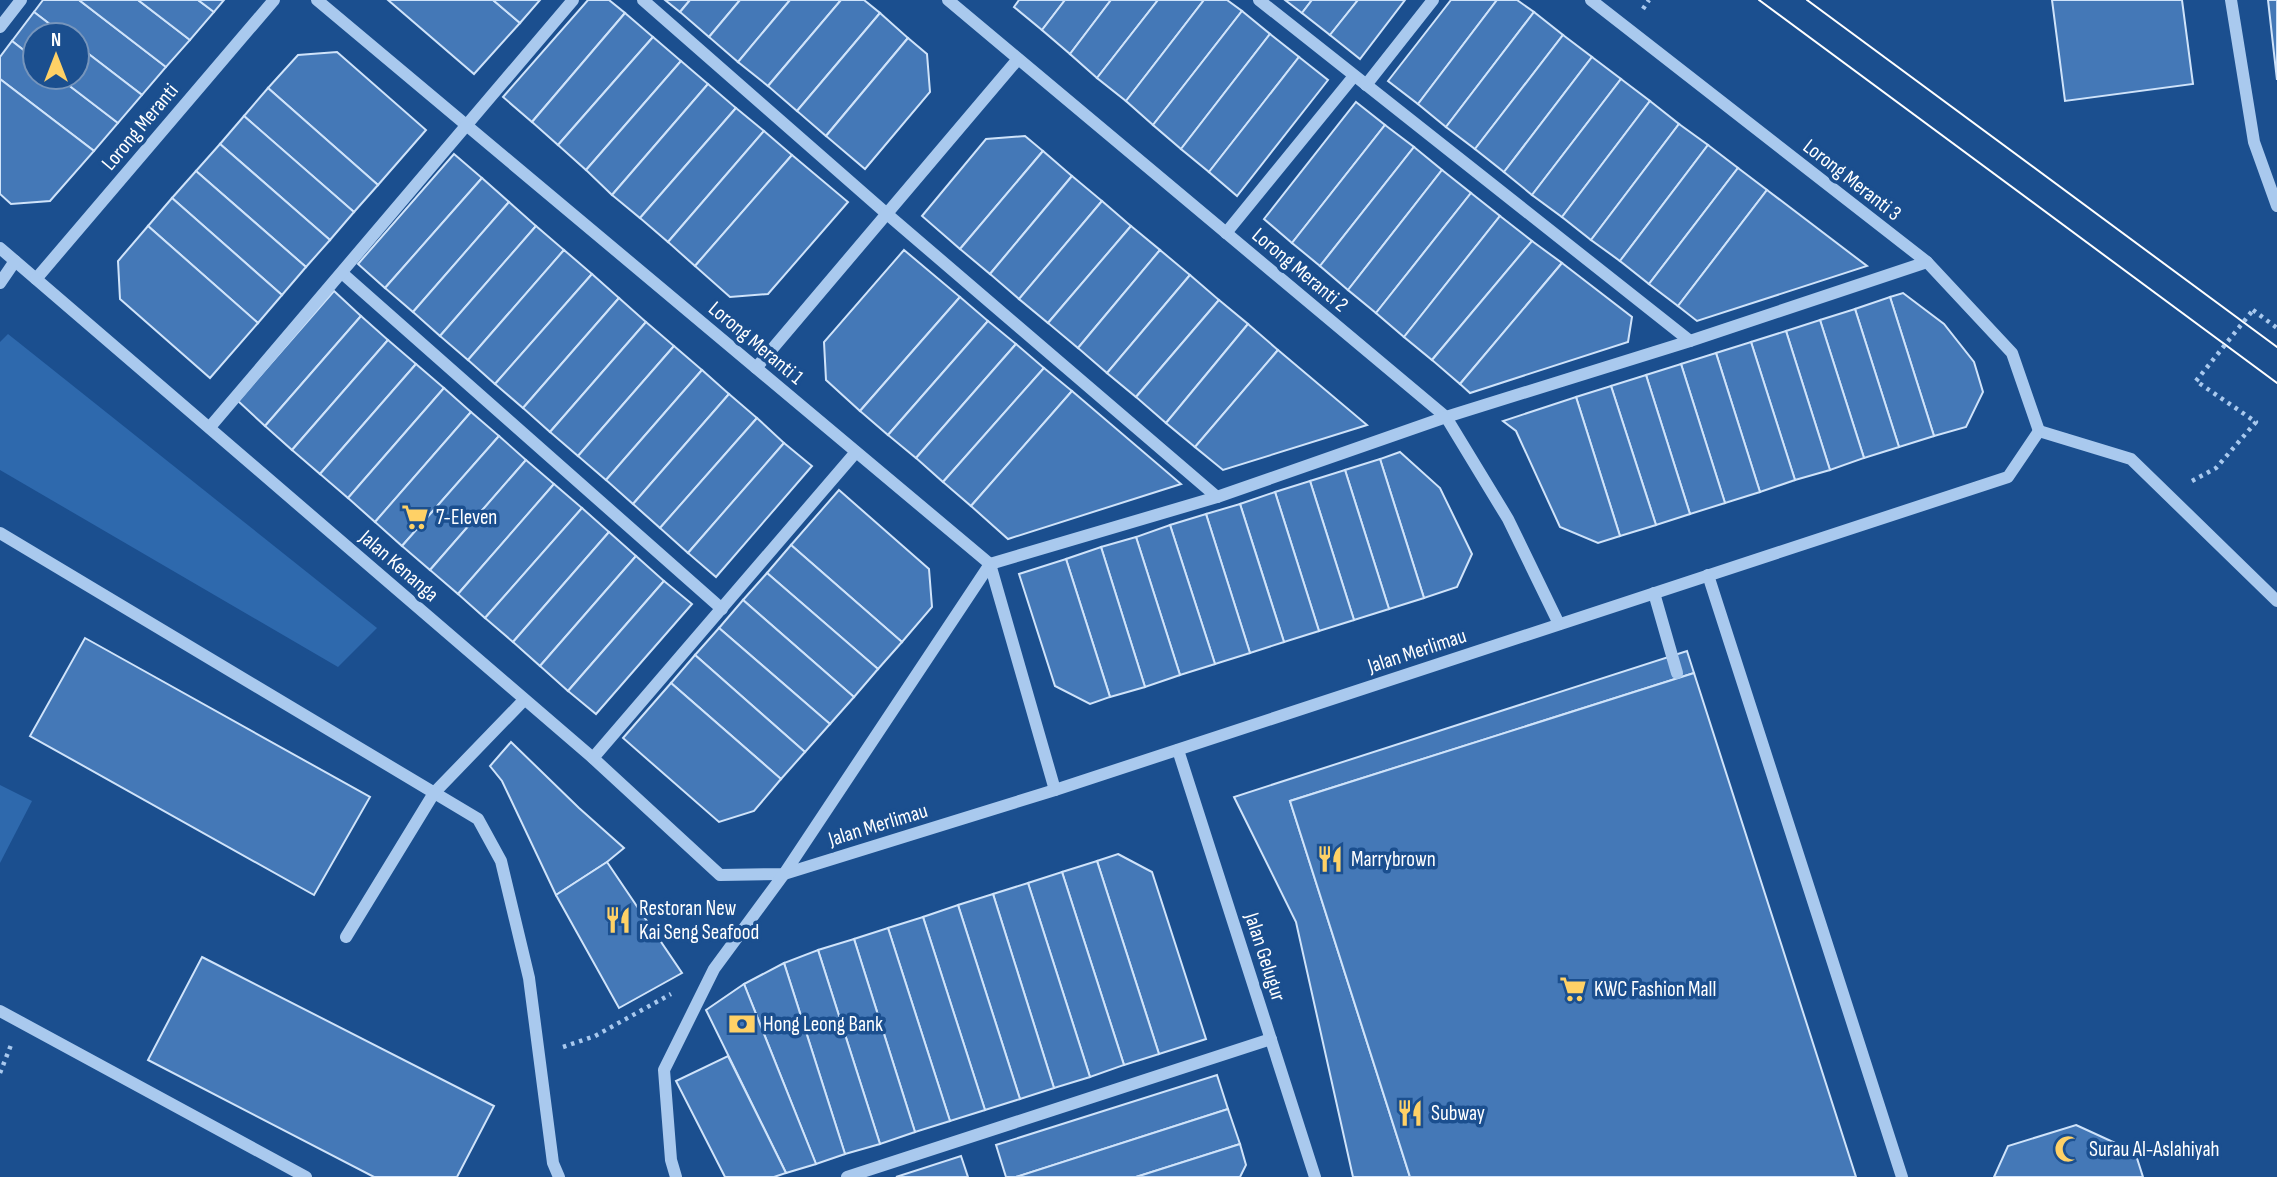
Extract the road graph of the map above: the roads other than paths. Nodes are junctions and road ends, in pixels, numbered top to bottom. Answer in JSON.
{"nodes":[{"id":1,"x":20,"y":0,"type":"edge"},
{"id":2,"x":274,"y":0,"type":"edge"},
{"id":3,"x":317,"y":0,"type":"edge"},
{"id":4,"x":573,"y":0,"type":"edge"},
{"id":5,"x":643,"y":0,"type":"edge"},
{"id":6,"x":948,"y":0,"type":"edge"},
{"id":7,"x":1259,"y":0,"type":"edge"},
{"id":8,"x":1433,"y":0,"type":"edge"},
{"id":9,"x":1591,"y":0,"type":"edge"},
{"id":10,"x":2231,"y":0,"type":"edge"},
{"id":11,"x":0,"y":27,"type":"edge"},
{"id":12,"x":1018,"y":59,"type":"junction"},
{"id":13,"x":1354,"y":76,"type":"junction"},
{"id":14,"x":1366,"y":85,"type":"junction"},
{"id":15,"x":466,"y":125,"type":"junction"},
{"id":16,"x":2277,"y":206,"type":"edge"},
{"id":17,"x":887,"y":214,"type":"junction"},
{"id":18,"x":1226,"y":233,"type":"junction"},
{"id":19,"x":0,"y":248,"type":"edge"},
{"id":20,"x":15,"y":261,"type":"junction"},
{"id":21,"x":1927,"y":262,"type":"junction"},
{"id":22,"x":342,"y":273,"type":"junction"},
{"id":23,"x":36,"y":279,"type":"junction"},
{"id":24,"x":0,"y":283,"type":"edge"},
{"id":25,"x":1690,"y":341,"type":"junction"},
{"id":26,"x":756,"y":368,"type":"junction"},
{"id":27,"x":1446,"y":417,"type":"junction"},
{"id":28,"x":209,"y":427,"type":"junction"},
{"id":29,"x":2039,"y":431,"type":"junction"},
{"id":30,"x":856,"y":453,"type":"junction"},
{"id":31,"x":1217,"y":497,"type":"junction"},
{"id":32,"x":0,"y":533,"type":"edge"},
{"id":33,"x":990,"y":564,"type":"junction"},
{"id":34,"x":1708,"y":575,"type":"junction"},
{"id":35,"x":1654,"y":593,"type":"junction"},
{"id":36,"x":2277,"y":601,"type":"edge"},
{"id":37,"x":722,"y":609,"type":"junction"},
{"id":38,"x":1559,"y":624,"type":"junction"},
{"id":39,"x":1677,"y":673,"type":"dead end"},
{"id":40,"x":524,"y":700,"type":"junction"},
{"id":41,"x":1178,"y":750,"type":"junction"},
{"id":42,"x":593,"y":758,"type":"junction"},
{"id":43,"x":1055,"y":790,"type":"junction"},
{"id":44,"x":434,"y":793,"type":"junction"},
{"id":45,"x":784,"y":874,"type":"junction"},
{"id":46,"x":346,"y":937,"type":"dead end"},
{"id":47,"x":0,"y":1011,"type":"edge"},
{"id":48,"x":1271,"y":1040,"type":"junction"},
{"id":49,"x":306,"y":1177,"type":"edge"},
{"id":50,"x":559,"y":1177,"type":"edge"},
{"id":51,"x":676,"y":1177,"type":"edge"},
{"id":52,"x":847,"y":1177,"type":"edge"},
{"id":53,"x":1315,"y":1177,"type":"edge"},
{"id":54,"x":1902,"y":1177,"type":"edge"}],
"edges":[{"from":1,"to":11,"type":"street"},
{"from":2,"to":23,"type":"street","name":"Lorong Meranti"},
{"from":3,"to":15,"type":"street","name":"Lorong Meranti 1"},
{"from":4,"to":15,"type":"street"},
{"from":5,"to":17,"type":"street"},
{"from":6,"to":12,"type":"street","name":"Lorong Meranti 2"},
{"from":7,"to":13,"type":"street"},
{"from":8,"to":14,"type":"street"},
{"from":9,"to":21,"type":"street","name":"Lorong Meranti 3"},
{"from":10,"to":16,"type":"street"},
{"from":12,"to":17,"type":"street"},
{"from":12,"to":18,"type":"street","name":"Lorong Meranti 2"},
{"from":13,"to":14,"type":"street"},
{"from":13,"to":18,"type":"street"},
{"from":14,"to":25,"type":"street"},
{"from":15,"to":22,"type":"street"},
{"from":15,"to":26,"type":"street","name":"Lorong Meranti 1"},
{"from":17,"to":26,"type":"street"},
{"from":17,"to":31,"type":"street"},
{"from":18,"to":27,"type":"street","name":"Lorong Meranti 2"},
{"from":19,"to":20,"type":"street","name":"Jalan Kenanga"},
{"from":20,"to":23,"type":"street","name":"Jalan Kenanga"},
{"from":20,"to":24,"type":"street"},
{"from":21,"to":25,"type":"street"},
{"from":21,"to":29,"type":"street","name":"Lorong Meranti 3"},
{"from":22,"to":28,"type":"street"},
{"from":22,"to":37,"type":"street"},
{"from":23,"to":28,"type":"street","name":"Jalan Kenanga"},
{"from":25,"to":27,"type":"street"},
{"from":26,"to":30,"type":"street","name":"Lorong Meranti 1"},
{"from":27,"to":31,"type":"street"},
{"from":27,"to":38,"type":"street","name":"Lorong Meranti 2"},
{"from":28,"to":40,"type":"street","name":"Jalan Kenanga"},
{"from":29,"to":34,"type":"street","name":"Jalan Merlimau"},
{"from":29,"to":36,"type":"street"},
{"from":30,"to":33,"type":"street","name":"Lorong Meranti 1"},
{"from":30,"to":37,"type":"street"},
{"from":31,"to":33,"type":"street"},
{"from":32,"to":44,"type":"street"},
{"from":33,"to":43,"type":"street"},
{"from":33,"to":45,"type":"street"},
{"from":34,"to":35,"type":"street","name":"Jalan Merlimau"},
{"from":34,"to":54,"type":"street"},
{"from":35,"to":38,"type":"street","name":"Jalan Merlimau"},
{"from":35,"to":39,"type":"street"},
{"from":37,"to":42,"type":"street"},
{"from":38,"to":41,"type":"street","name":"Jalan Merlimau"},
{"from":40,"to":42,"type":"street","name":"Jalan Kenanga"},
{"from":40,"to":44,"type":"street"},
{"from":41,"to":43,"type":"street","name":"Jalan Merlimau"},
{"from":41,"to":48,"type":"street","name":"Jalan Gelugur"},
{"from":42,"to":45,"type":"street","name":"Jalan Kenanga"},
{"from":43,"to":45,"type":"street","name":"Jalan Merlimau"},
{"from":44,"to":46,"type":"street"},
{"from":44,"to":50,"type":"street"},
{"from":45,"to":51,"type":"street"},
{"from":47,"to":49,"type":"street"},
{"from":48,"to":52,"type":"street"},
{"from":48,"to":53,"type":"street","name":"Jalan Gelugur"}]}
